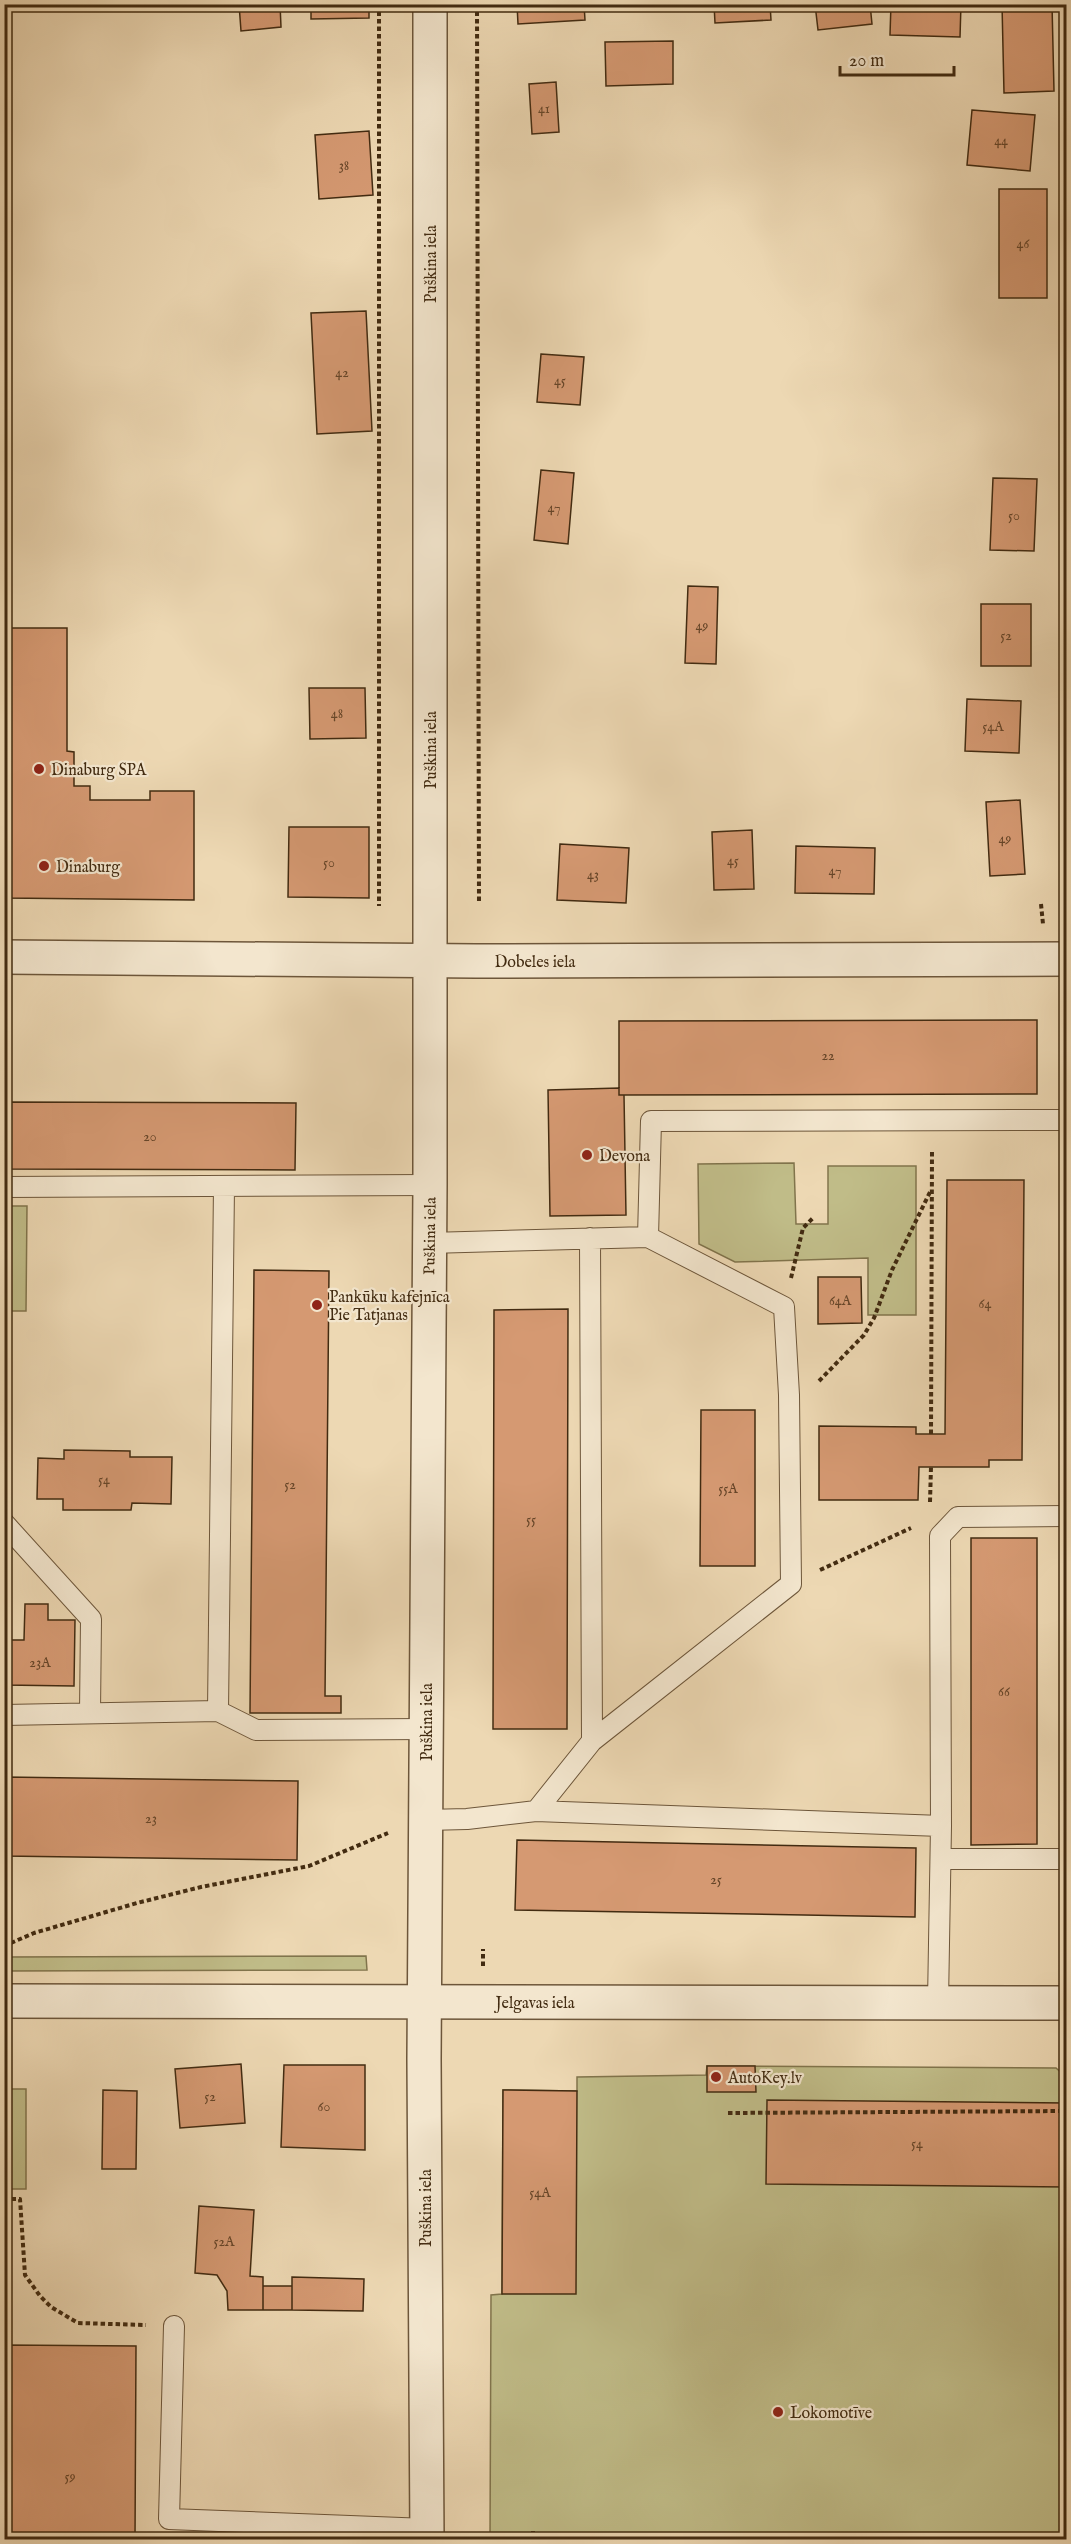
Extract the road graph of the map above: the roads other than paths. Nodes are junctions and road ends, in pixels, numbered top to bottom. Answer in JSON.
{"nodes":[{"id":1,"x":430,"y":4,"type":"edge"},
{"id":2,"x":4,"y":957,"type":"edge"},
{"id":3,"x":1066,"y":959,"type":"edge"},
{"id":4,"x":430,"y":961,"type":"junction"},
{"id":5,"x":1066,"y":1120,"type":"edge"},
{"id":6,"x":430,"y":1185,"type":"junction"},
{"id":7,"x":224,"y":1186,"type":"junction"},
{"id":8,"x":4,"y":1187,"type":"edge"},
{"id":9,"x":648,"y":1237,"type":"junction"},
{"id":10,"x":590,"y":1238,"type":"junction"},
{"id":11,"x":429,"y":1243,"type":"junction"},
{"id":12,"x":1066,"y":1516,"type":"edge"},
{"id":13,"x":4,"y":1523,"type":"edge"},
{"id":14,"x":218,"y":1711,"type":"junction"},
{"id":15,"x":90,"y":1712,"type":"junction"},
{"id":16,"x":4,"y":1714,"type":"edge"},
{"id":17,"x":426,"y":1729,"type":"junction"},
{"id":18,"x":592,"y":1741,"type":"junction"},
{"id":19,"x":536,"y":1811,"type":"junction"},
{"id":20,"x":426,"y":1820,"type":"junction"},
{"id":21,"x":941,"y":1826,"type":"junction"},
{"id":22,"x":941,"y":1859,"type":"junction"},
{"id":23,"x":1066,"y":1859,"type":"edge"},
{"id":24,"x":4,"y":2001,"type":"edge"},
{"id":25,"x":424,"y":2002,"type":"junction"},
{"id":26,"x":938,"y":2002,"type":"junction"},
{"id":27,"x":1066,"y":2003,"type":"edge"},
{"id":28,"x":174,"y":2326,"type":"road end"},
{"id":29,"x":427,"y":2534,"type":"edge"}],
"edges":[{"from":1,"to":4,"type":"street","name":"Puškina iela"},
{"from":2,"to":4,"type":"street","name":"Dobeles iela"},
{"from":3,"to":4,"type":"street","name":"Dobeles iela"},
{"from":4,"to":6,"type":"street","name":"Puškina iela"},
{"from":5,"to":9,"type":"lane"},
{"from":6,"to":7,"type":"lane"},
{"from":6,"to":11,"type":"street","name":"Puškina iela"},
{"from":7,"to":8,"type":"lane"},
{"from":7,"to":14,"type":"lane"},
{"from":9,"to":10,"type":"lane"},
{"from":9,"to":18,"type":"lane"},
{"from":10,"to":11,"type":"lane"},
{"from":10,"to":18,"type":"lane"},
{"from":11,"to":17,"type":"street","name":"Puškina iela"},
{"from":12,"to":21,"type":"lane"},
{"from":13,"to":15,"type":"lane"},
{"from":14,"to":15,"type":"lane"},
{"from":14,"to":17,"type":"lane"},
{"from":15,"to":16,"type":"lane"},
{"from":17,"to":20,"type":"street","name":"Puškina iela"},
{"from":18,"to":19,"type":"lane"},
{"from":19,"to":20,"type":"lane"},
{"from":19,"to":21,"type":"lane"},
{"from":20,"to":25,"type":"street","name":"Puškina iela"},
{"from":21,"to":22,"type":"lane"},
{"from":22,"to":23,"type":"lane"},
{"from":22,"to":26,"type":"lane"},
{"from":24,"to":25,"type":"street","name":"Jelgavas iela"},
{"from":25,"to":26,"type":"street","name":"Jelgavas iela"},
{"from":25,"to":29,"type":"street","name":"Puškina iela"},
{"from":26,"to":27,"type":"street","name":"Jelgavas iela"},
{"from":28,"to":29,"type":"lane"}]}
